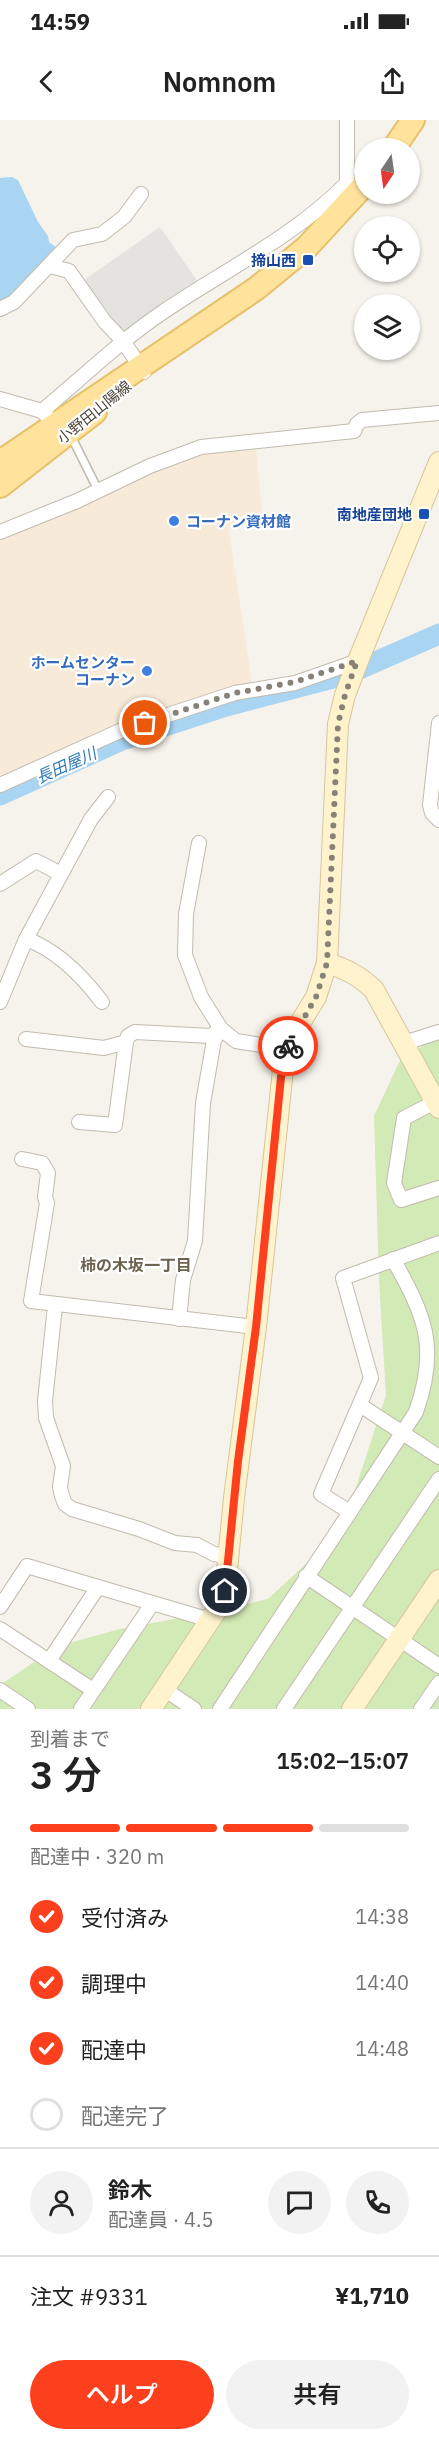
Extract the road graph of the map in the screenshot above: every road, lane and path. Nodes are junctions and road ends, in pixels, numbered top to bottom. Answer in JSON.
{"nodes":[{"id":1,"x":347,"y":120,"type":"edge"},
{"id":2,"x":412,"y":120,"type":"edge"},
{"id":3,"x":400,"y":138,"type":"edge"},
{"id":4,"x":353,"y":191,"type":"edge"},
{"id":5,"x":141,"y":194,"type":"dead end"},
{"id":6,"x":64,"y":248,"type":"junction"},
{"id":7,"x":50,"y":266,"type":"junction"},
{"id":8,"x":69,"y":271,"type":"junction"},
{"id":9,"x":0,"y":309,"type":"edge"},
{"id":10,"x":123,"y":341,"type":"junction"},
{"id":11,"x":142,"y":369,"type":"junction"},
{"id":12,"x":0,"y":399,"type":"edge"},
{"id":13,"x":439,"y":413,"type":"edge"},
{"id":14,"x":55,"y":423,"type":"junction"},
{"id":15,"x":0,"y":462,"type":"edge"},
{"id":16,"x":439,"y":462,"type":"edge"},
{"id":17,"x":0,"y":486,"type":"edge"},
{"id":18,"x":98,"y":490,"type":"junction"},
{"id":19,"x":0,"y":532,"type":"edge"},
{"id":20,"x":357,"y":661,"type":"junction"},
{"id":21,"x":439,"y":723,"type":"edge"},
{"id":22,"x":0,"y":785,"type":"edge"},
{"id":23,"x":108,"y":797,"type":"dead end"},
{"id":24,"x":439,"y":820,"type":"edge"},
{"id":25,"x":199,"y":843,"type":"dead end"},
{"id":26,"x":61,"y":874,"type":"junction"},
{"id":27,"x":0,"y":884,"type":"edge"},
{"id":28,"x":27,"y":939,"type":"junction"},
{"id":29,"x":327,"y":963,"type":"junction"},
{"id":30,"x":0,"y":1002,"type":"edge"},
{"id":31,"x":102,"y":1002,"type":"dead end"},
{"id":32,"x":221,"y":1029,"type":"junction"},
{"id":33,"x":439,"y":1032,"type":"edge"},
{"id":34,"x":26,"y":1039,"type":"dead end"},
{"id":35,"x":126,"y":1042,"type":"junction"},
{"id":36,"x":404,"y":1043,"type":"junction"},
{"id":37,"x":287,"y":1048,"type":"junction"},
{"id":38,"x":437,"y":1105,"type":"edge"},
{"id":39,"x":80,"y":1122,"type":"dead end"},
{"id":40,"x":22,"y":1159,"type":"dead end"},
{"id":41,"x":439,"y":1188,"type":"edge"},
{"id":42,"x":439,"y":1243,"type":"edge"},
{"id":43,"x":393,"y":1258,"type":"junction"},
{"id":44,"x":55,"y":1306,"type":"junction"},
{"id":45,"x":179,"y":1318,"type":"junction"},
{"id":46,"x":256,"y":1327,"type":"junction"},
{"id":47,"x":434,"y":1365,"type":"edge"},
{"id":48,"x":360,"y":1405,"type":"junction"},
{"id":49,"x":404,"y":1433,"type":"junction"},
{"id":50,"x":439,"y":1457,"type":"edge"},
{"id":51,"x":439,"y":1479,"type":"edge"},
{"id":52,"x":350,"y":1512,"type":"junction"},
{"id":53,"x":228,"y":1556,"type":"junction"},
{"id":54,"x":306,"y":1576,"type":"junction"},
{"id":55,"x":439,"y":1580,"type":"edge"},
{"id":56,"x":98,"y":1587,"type":"junction"},
{"id":57,"x":152,"y":1604,"type":"junction"},
{"id":58,"x":0,"y":1607,"type":"edge"},
{"id":59,"x":352,"y":1607,"type":"junction"},
{"id":60,"x":210,"y":1620,"type":"junction"},
{"id":61,"x":0,"y":1629,"type":"edge"},
{"id":62,"x":400,"y":1639,"type":"junction"},
{"id":63,"x":49,"y":1661,"type":"junction"},
{"id":64,"x":439,"y":1666,"type":"edge"},
{"id":65,"x":439,"y":1683,"type":"edge"},
{"id":66,"x":164,"y":1689,"type":"junction"},
{"id":67,"x":0,"y":1690,"type":"edge"},
{"id":68,"x":93,"y":1690,"type":"junction"},
{"id":69,"x":28,"y":1709,"type":"edge"},
{"id":70,"x":81,"y":1709,"type":"edge"},
{"id":71,"x":151,"y":1709,"type":"edge"},
{"id":72,"x":194,"y":1709,"type":"edge"},
{"id":73,"x":220,"y":1709,"type":"edge"},
{"id":74,"x":284,"y":1709,"type":"edge"},
{"id":75,"x":352,"y":1709,"type":"edge"},
{"id":76,"x":421,"y":1709,"type":"edge"}],
"edges":[{"from":1,"to":4,"type":"street"},
{"from":2,"to":3,"type":"main road"},
{"from":4,"to":10,"type":"street"},
{"from":4,"to":11,"type":"main road","name":"小野田山陽線"},
{"from":5,"to":6,"type":"street"},
{"from":6,"to":7,"type":"street"},
{"from":6,"to":8,"type":"street"},
{"from":7,"to":8,"type":"street"},
{"from":7,"to":9,"type":"street"},
{"from":8,"to":10,"type":"street"},
{"from":10,"to":11,"type":"street"},
{"from":10,"to":14,"type":"street"},
{"from":11,"to":14,"type":"main road","name":"小野田山陽線"},
{"from":12,"to":14,"type":"street"},
{"from":13,"to":18,"type":"street"},
{"from":14,"to":15,"type":"main road","name":"小野田山陽線"},
{"from":14,"to":17,"type":"main road","name":"小野田山陽線"},
{"from":14,"to":18,"type":"lane"},
{"from":16,"to":20,"type":"street"},
{"from":18,"to":19,"type":"street"},
{"from":20,"to":22,"type":"street"},
{"from":20,"to":29,"type":"street"},
{"from":21,"to":24,"type":"street"},
{"from":23,"to":26,"type":"street"},
{"from":25,"to":32,"type":"street"},
{"from":26,"to":27,"type":"street"},
{"from":26,"to":28,"type":"street"},
{"from":28,"to":30,"type":"street"},
{"from":28,"to":31,"type":"street"},
{"from":29,"to":36,"type":"street"},
{"from":29,"to":37,"type":"street"},
{"from":32,"to":35,"type":"street"},
{"from":32,"to":37,"type":"street"},
{"from":32,"to":45,"type":"street"},
{"from":33,"to":36,"type":"street"},
{"from":34,"to":35,"type":"street"},
{"from":35,"to":39,"type":"street"},
{"from":36,"to":38,"type":"street"},
{"from":37,"to":46,"type":"street"},
{"from":38,"to":41,"type":"street"},
{"from":40,"to":44,"type":"street"},
{"from":42,"to":43,"type":"street"},
{"from":43,"to":47,"type":"street"},
{"from":43,"to":48,"type":"street"},
{"from":44,"to":45,"type":"street"},
{"from":44,"to":53,"type":"street"},
{"from":45,"to":46,"type":"street"},
{"from":46,"to":53,"type":"street"},
{"from":47,"to":49,"type":"street"},
{"from":48,"to":49,"type":"street"},
{"from":48,"to":52,"type":"street"},
{"from":49,"to":50,"type":"street"},
{"from":49,"to":52,"type":"street"},
{"from":51,"to":59,"type":"street"},
{"from":52,"to":54,"type":"street"},
{"from":53,"to":60,"type":"street"},
{"from":54,"to":59,"type":"street"},
{"from":54,"to":73,"type":"street"},
{"from":55,"to":62,"type":"street"},
{"from":56,"to":57,"type":"street"},
{"from":56,"to":58,"type":"street"},
{"from":56,"to":63,"type":"street"},
{"from":57,"to":60,"type":"street"},
{"from":57,"to":68,"type":"street"},
{"from":59,"to":62,"type":"street"},
{"from":59,"to":74,"type":"street"},
{"from":60,"to":66,"type":"street"},
{"from":61,"to":63,"type":"street"},
{"from":62,"to":64,"type":"street"},
{"from":62,"to":75,"type":"street"},
{"from":63,"to":68,"type":"street"},
{"from":65,"to":76,"type":"street"},
{"from":66,"to":71,"type":"street"},
{"from":66,"to":72,"type":"street"},
{"from":67,"to":69,"type":"street"},
{"from":68,"to":70,"type":"street"}]}
